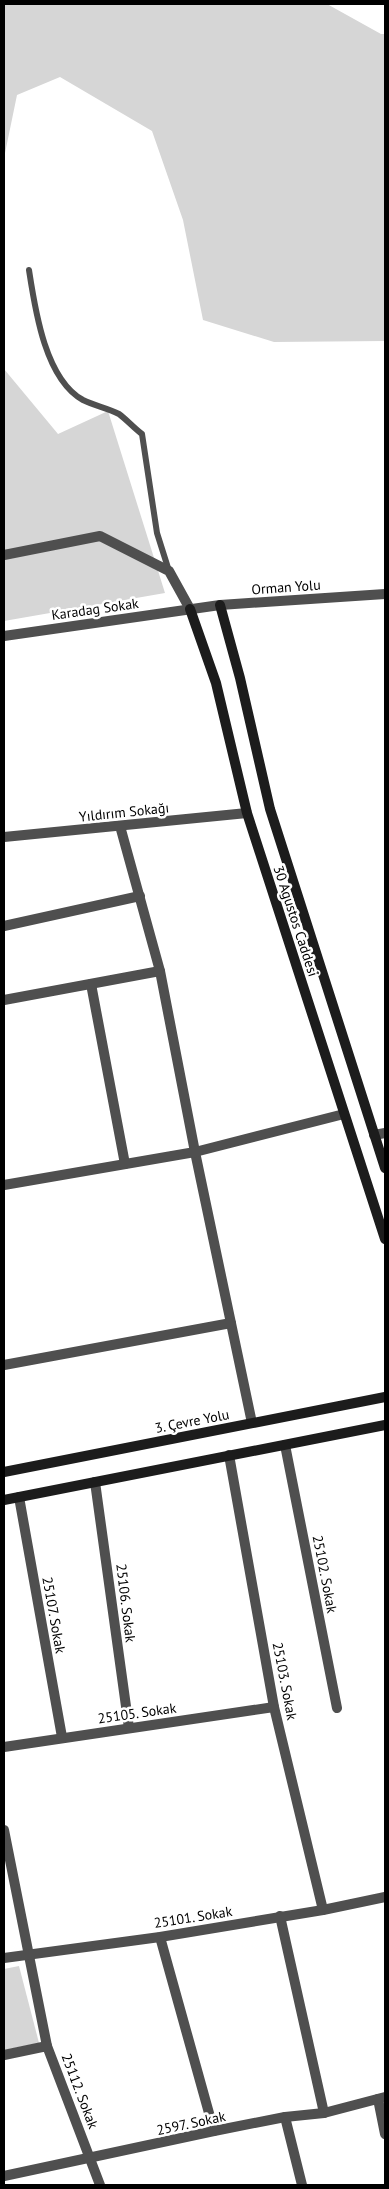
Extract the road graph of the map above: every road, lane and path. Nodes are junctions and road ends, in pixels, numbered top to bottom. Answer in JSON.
{"nodes":[{"id":1,"x":29,"y":270,"type":"dead end"},
{"id":2,"x":4,"y":556,"type":"edge"},
{"id":3,"x":169,"y":571,"type":"junction"},
{"id":4,"x":385,"y":594,"type":"edge"},
{"id":5,"x":220,"y":605,"type":"junction"},
{"id":6,"x":190,"y":609,"type":"junction"},
{"id":7,"x":4,"y":636,"type":"edge"},
{"id":8,"x":247,"y":813,"type":"junction"},
{"id":9,"x":120,"y":826,"type":"junction"},
{"id":10,"x":4,"y":837,"type":"edge"},
{"id":11,"x":140,"y":896,"type":"junction"},
{"id":12,"x":4,"y":926,"type":"edge"},
{"id":13,"x":160,"y":971,"type":"junction"},
{"id":14,"x":90,"y":984,"type":"junction"},
{"id":15,"x":4,"y":1000,"type":"edge"},
{"id":16,"x":344,"y":1114,"type":"junction"},
{"id":17,"x":385,"y":1133,"type":"edge"},
{"id":18,"x":374,"y":1135,"type":"junction"},
{"id":19,"x":195,"y":1152,"type":"junction"},
{"id":20,"x":126,"y":1164,"type":"junction"},
{"id":21,"x":385,"y":1168,"type":"edge"},
{"id":22,"x":4,"y":1185,"type":"edge"},
{"id":23,"x":385,"y":1239,"type":"edge"},
{"id":24,"x":231,"y":1323,"type":"junction"},
{"id":25,"x":4,"y":1365,"type":"edge"},
{"id":26,"x":385,"y":1397,"type":"edge"},
{"id":27,"x":252,"y":1423,"type":"junction"},
{"id":28,"x":385,"y":1425,"type":"edge"},
{"id":29,"x":285,"y":1444,"type":"junction"},
{"id":30,"x":229,"y":1456,"type":"junction"},
{"id":31,"x":4,"y":1472,"type":"edge"},
{"id":32,"x":95,"y":1482,"type":"junction"},
{"id":33,"x":19,"y":1497,"type":"junction"},
{"id":34,"x":4,"y":1500,"type":"edge"},
{"id":35,"x":274,"y":1706,"type":"junction"},
{"id":36,"x":337,"y":1708,"type":"dead end"},
{"id":37,"x":129,"y":1728,"type":"junction"},
{"id":38,"x":62,"y":1737,"type":"junction"},
{"id":39,"x":4,"y":1747,"type":"edge"},
{"id":40,"x":4,"y":1830,"type":"edge"},
{"id":41,"x":385,"y":1897,"type":"edge"},
{"id":42,"x":324,"y":1910,"type":"junction"},
{"id":43,"x":280,"y":1916,"type":"junction"},
{"id":44,"x":160,"y":1937,"type":"junction"},
{"id":45,"x":28,"y":1954,"type":"junction"},
{"id":46,"x":4,"y":1958,"type":"edge"},
{"id":47,"x":47,"y":2046,"type":"junction"},
{"id":48,"x":4,"y":2055,"type":"edge"},
{"id":49,"x":382,"y":2098,"type":"edge"},
{"id":50,"x":324,"y":2113,"type":"junction"},
{"id":51,"x":285,"y":2118,"type":"junction"},
{"id":52,"x":214,"y":2131,"type":"junction"},
{"id":53,"x":385,"y":2134,"type":"edge"},
{"id":54,"x":91,"y":2159,"type":"junction"},
{"id":55,"x":4,"y":2176,"type":"edge"},
{"id":56,"x":100,"y":2185,"type":"edge"},
{"id":57,"x":302,"y":2185,"type":"edge"}],
"edges":[{"from":1,"to":3,"type":"lane"},
{"from":2,"to":3,"type":"street"},
{"from":3,"to":6,"type":"street"},
{"from":4,"to":5,"type":"street","name":"Orman Yolu"},
{"from":5,"to":6,"type":"street","name":"Orman Yolu"},
{"from":5,"to":18,"type":"main road","name":"30 Agustos Caddesi"},
{"from":6,"to":7,"type":"street","name":"Karadag Sokak"},
{"from":6,"to":8,"type":"main road","name":"30 Agustos Caddesi"},
{"from":8,"to":9,"type":"street","name":"Yıldırım Sokağı"},
{"from":8,"to":16,"type":"main road","name":"30 Agustos Caddesi"},
{"from":9,"to":10,"type":"street","name":"Yıldırım Sokağı"},
{"from":9,"to":11,"type":"street"},
{"from":11,"to":12,"type":"street"},
{"from":11,"to":13,"type":"street"},
{"from":13,"to":14,"type":"street"},
{"from":13,"to":19,"type":"street"},
{"from":14,"to":15,"type":"street"},
{"from":14,"to":20,"type":"street"},
{"from":16,"to":19,"type":"street"},
{"from":16,"to":23,"type":"main road","name":"30 Agustos Caddesi"},
{"from":17,"to":18,"type":"street"},
{"from":18,"to":21,"type":"main road","name":"30 Agustos Caddesi"},
{"from":19,"to":20,"type":"street"},
{"from":19,"to":24,"type":"street"},
{"from":20,"to":22,"type":"street"},
{"from":24,"to":25,"type":"street"},
{"from":24,"to":27,"type":"street"},
{"from":26,"to":27,"type":"main road","name":"3. Çevre Yolu"},
{"from":27,"to":31,"type":"main road","name":"3. Çevre Yolu"},
{"from":28,"to":29,"type":"main road"},
{"from":29,"to":30,"type":"main road"},
{"from":29,"to":36,"type":"street","name":"25102. Sokak"},
{"from":30,"to":32,"type":"main road"},
{"from":30,"to":35,"type":"street","name":"25103. Sokak"},
{"from":32,"to":33,"type":"main road"},
{"from":32,"to":37,"type":"street","name":"25106. Sokak"},
{"from":33,"to":34,"type":"main road"},
{"from":33,"to":38,"type":"street","name":"25107. Sokak"},
{"from":35,"to":37,"type":"street","name":"25105. Sokak"},
{"from":35,"to":42,"type":"street","name":"25103. Sokak"},
{"from":37,"to":38,"type":"street","name":"25105. Sokak"},
{"from":38,"to":39,"type":"street","name":"25105. Sokak"},
{"from":40,"to":45,"type":"street"},
{"from":41,"to":42,"type":"street","name":"25101. Sokak"},
{"from":42,"to":43,"type":"street","name":"25101. Sokak"},
{"from":43,"to":44,"type":"street","name":"25101. Sokak"},
{"from":43,"to":50,"type":"street"},
{"from":44,"to":45,"type":"street","name":"25101. Sokak"},
{"from":44,"to":52,"type":"street"},
{"from":45,"to":46,"type":"street","name":"25101. Sokak"},
{"from":45,"to":47,"type":"street"},
{"from":47,"to":48,"type":"street","name":"25112. Sokak"},
{"from":47,"to":54,"type":"street","name":"25112. Sokak"},
{"from":49,"to":50,"type":"street","name":"2597. Sokak"},
{"from":49,"to":53,"type":"street"},
{"from":50,"to":51,"type":"street","name":"2597. Sokak"},
{"from":51,"to":52,"type":"street","name":"2597. Sokak"},
{"from":51,"to":57,"type":"street"},
{"from":52,"to":54,"type":"street","name":"2597. Sokak"},
{"from":54,"to":55,"type":"street","name":"2597. Sokak"},
{"from":54,"to":56,"type":"street","name":"25112. Sokak"}]}
